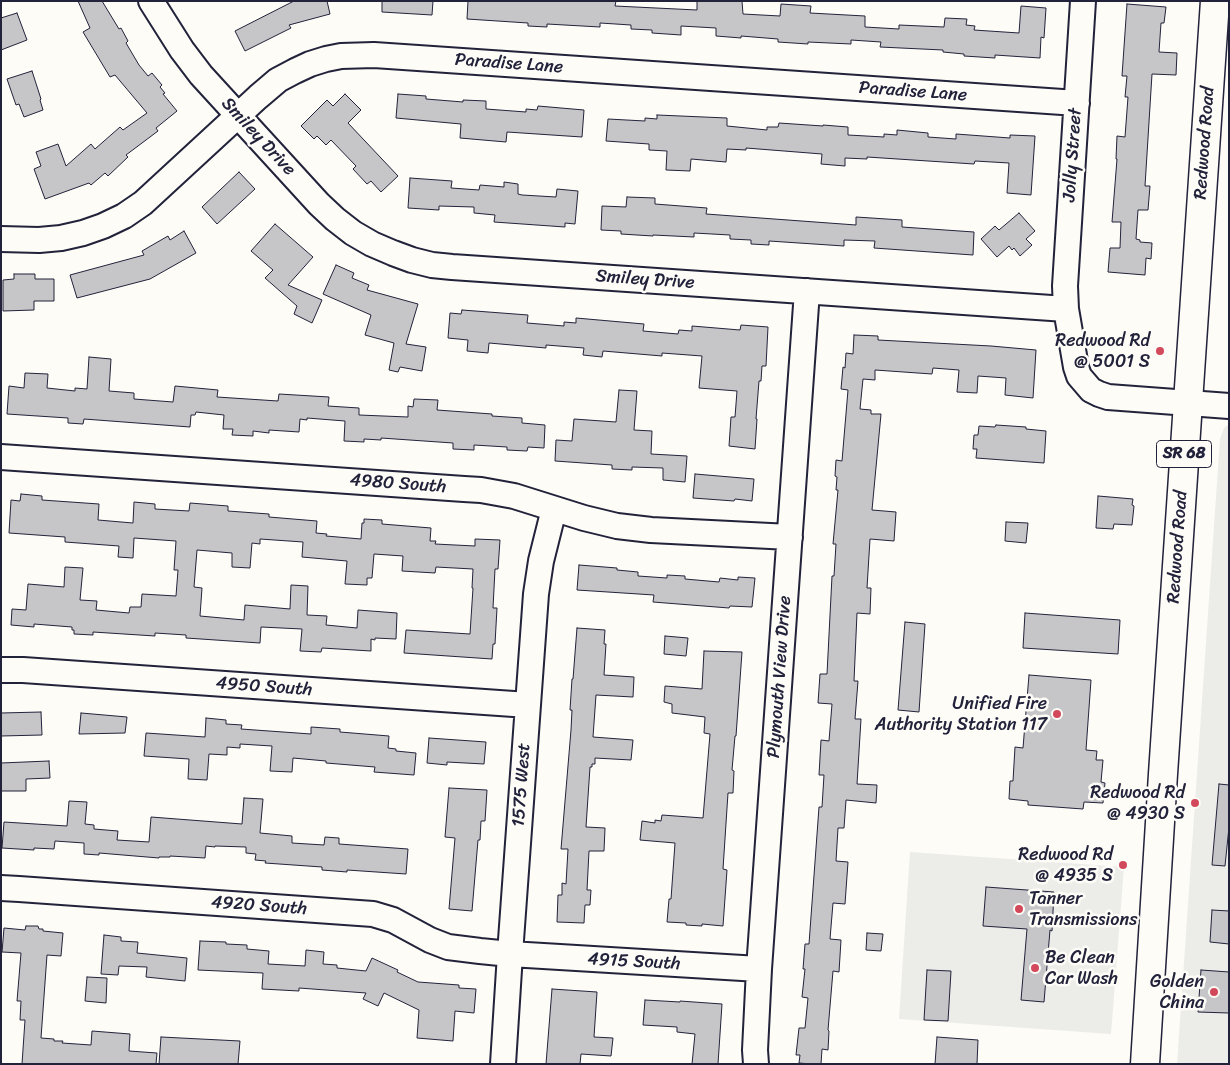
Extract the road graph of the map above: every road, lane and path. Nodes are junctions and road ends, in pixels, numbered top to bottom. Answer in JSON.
{"nodes":[{"id":1,"x":151,"y":1,"type":"edge"},
{"id":2,"x":1084,"y":1,"type":"edge"},
{"id":3,"x":1215,"y":1,"type":"edge"},
{"id":4,"x":1077,"y":103,"type":"junction"},
{"id":5,"x":238,"y":116,"type":"junction"},
{"id":6,"x":1,"y":239,"type":"edge"},
{"id":7,"x":807,"y":291,"type":"junction"},
{"id":8,"x":1066,"y":308,"type":"junction"},
{"id":9,"x":1188,"y":403,"type":"junction"},
{"id":10,"x":1229,"y":406,"type":"edge"},
{"id":11,"x":1,"y":457,"type":"edge"},
{"id":12,"x":554,"y":509,"type":"junction"},
{"id":13,"x":790,"y":537,"type":"junction"},
{"id":14,"x":1,"y":670,"type":"edge"},
{"id":15,"x":528,"y":705,"type":"junction"},
{"id":16,"x":1,"y":888,"type":"edge"},
{"id":17,"x":510,"y":954,"type":"junction"},
{"id":18,"x":759,"y":969,"type":"junction"},
{"id":19,"x":503,"y":1064,"type":"edge"},
{"id":20,"x":756,"y":1064,"type":"edge"},
{"id":21,"x":1144,"y":1064,"type":"edge"}],
"edges":[{"from":1,"to":5,"type":"street","name":"Smiley Drive"},
{"from":2,"to":4,"type":"street","name":"Jolly Street"},
{"from":3,"to":9,"type":"main road","name":"Redwood Road","number":"SR 68"},
{"from":4,"to":5,"type":"street","name":"Paradise Lane"},
{"from":4,"to":8,"type":"street","name":"Jolly Street"},
{"from":5,"to":6,"type":"street","name":"Paradise Lane"},
{"from":5,"to":7,"type":"street","name":"Smiley Drive"},
{"from":7,"to":8,"type":"street","name":"Smiley Drive"},
{"from":7,"to":13,"type":"street","name":"Plymouth View Drive"},
{"from":8,"to":9,"type":"street"},
{"from":9,"to":10,"type":"street"},
{"from":9,"to":21,"type":"main road","name":"Redwood Road","number":"SR 68"},
{"from":11,"to":12,"type":"street","name":"4980 South"},
{"from":12,"to":13,"type":"street","name":"4980 South"},
{"from":12,"to":15,"type":"street","name":"1575 West"},
{"from":13,"to":18,"type":"street","name":"Plymouth View Drive"},
{"from":14,"to":15,"type":"street","name":"4950 South"},
{"from":15,"to":17,"type":"street","name":"1575 West"},
{"from":16,"to":17,"type":"street","name":"4920 South"},
{"from":17,"to":18,"type":"street","name":"4915 South"},
{"from":17,"to":19,"type":"street","name":"1575 West"},
{"from":18,"to":20,"type":"street","name":"Plymouth View Drive"}]}
